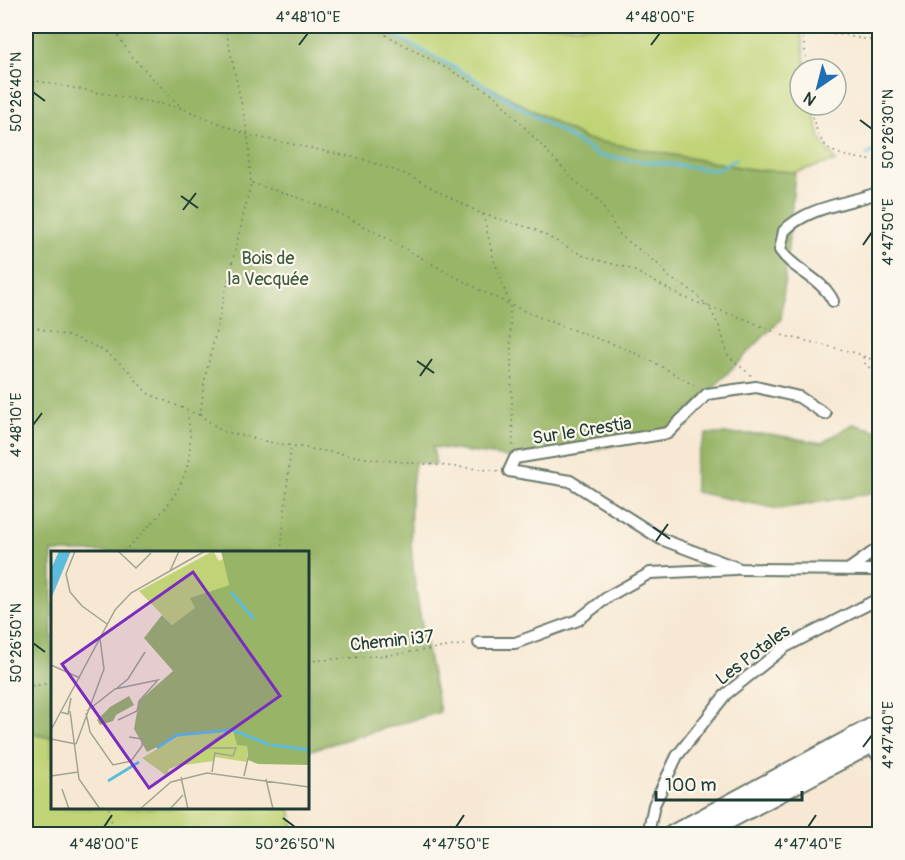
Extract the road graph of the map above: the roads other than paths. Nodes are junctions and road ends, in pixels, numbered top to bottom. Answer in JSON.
{"nodes":[{"id":1,"x":879,"y":192,"type":"edge"},
{"id":2,"x":834,"y":301,"type":"dead end"},
{"id":3,"x":825,"y":414,"type":"dead end"},
{"id":4,"x":879,"y":547,"type":"edge"},
{"id":5,"x":879,"y":568,"type":"edge"},
{"id":6,"x":740,"y":569,"type":"junction"},
{"id":7,"x":848,"y":570,"type":"junction"},
{"id":8,"x":879,"y":598,"type":"edge"},
{"id":9,"x":478,"y":643,"type":"road end"},
{"id":10,"x":879,"y":722,"type":"edge"},
{"id":11,"x":873,"y":744,"type":"edge"},
{"id":12,"x":648,"y":834,"type":"edge"},
{"id":13,"x":672,"y":834,"type":"edge"},
{"id":14,"x":703,"y":834,"type":"edge"}],
"edges":[{"from":1,"to":2,"type":"street"},
{"from":3,"to":6,"type":"street","name":"Sur le Crestia"},
{"from":4,"to":7,"type":"street"},
{"from":5,"to":7,"type":"street","name":"Sur le Crestia"},
{"from":6,"to":7,"type":"street","name":"Sur le Crestia"},
{"from":6,"to":9,"type":"street"},
{"from":8,"to":12,"type":"street","name":"Les Potales"},
{"from":10,"to":11,"type":"main road"},
{"from":11,"to":13,"type":"main road"},
{"from":11,"to":14,"type":"main road"}]}
